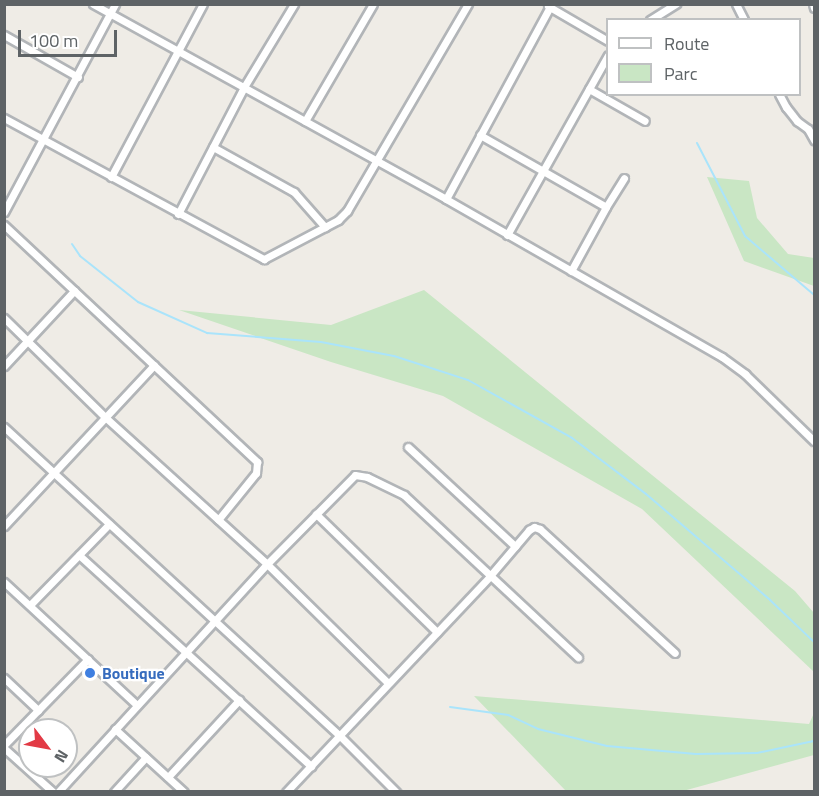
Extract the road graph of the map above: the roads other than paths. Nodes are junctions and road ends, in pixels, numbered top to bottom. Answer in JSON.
{"nodes":[{"id":1,"x":93,"y":4,"type":"edge"},
{"id":2,"x":116,"y":4,"type":"edge"},
{"id":3,"x":203,"y":4,"type":"edge"},
{"id":4,"x":294,"y":4,"type":"edge"},
{"id":5,"x":373,"y":4,"type":"edge"},
{"id":6,"x":468,"y":4,"type":"edge"},
{"id":7,"x":736,"y":4,"type":"edge"},
{"id":8,"x":676,"y":5,"type":"edge"},
{"id":9,"x":548,"y":6,"type":"edge"},
{"id":10,"x":110,"y":14,"type":"junction"},
{"id":11,"x":661,"y":17,"type":"edge"},
{"id":12,"x":743,"y":18,"type":"edge"},
{"id":13,"x":4,"y":35,"type":"edge"},
{"id":14,"x":606,"y":40,"type":"edge"},
{"id":15,"x":178,"y":50,"type":"junction"},
{"id":16,"x":606,"y":59,"type":"edge"},
{"id":17,"x":78,"y":77,"type":"junction"},
{"id":18,"x":244,"y":87,"type":"junction"},
{"id":19,"x":589,"y":89,"type":"junction"},
{"id":20,"x":780,"y":96,"type":"edge"},
{"id":21,"x":4,"y":118,"type":"edge"},
{"id":22,"x":305,"y":121,"type":"junction"},
{"id":23,"x":645,"y":121,"type":"dead end"},
{"id":24,"x":480,"y":135,"type":"junction"},
{"id":25,"x":44,"y":140,"type":"junction"},
{"id":26,"x":814,"y":140,"type":"edge"},
{"id":27,"x":213,"y":147,"type":"junction"},
{"id":28,"x":377,"y":162,"type":"junction"},
{"id":29,"x":542,"y":171,"type":"junction"},
{"id":30,"x":111,"y":177,"type":"junction"},
{"id":31,"x":624,"y":178,"type":"dead end"},
{"id":32,"x":446,"y":199,"type":"junction"},
{"id":33,"x":7,"y":202,"type":"edge"},
{"id":34,"x":606,"y":207,"type":"junction"},
{"id":35,"x":4,"y":212,"type":"edge"},
{"id":36,"x":178,"y":214,"type":"junction"},
{"id":37,"x":4,"y":225,"type":"edge"},
{"id":38,"x":326,"y":227,"type":"junction"},
{"id":39,"x":507,"y":234,"type":"junction"},
{"id":40,"x":571,"y":271,"type":"junction"},
{"id":41,"x":74,"y":291,"type":"junction"},
{"id":42,"x":4,"y":318,"type":"edge"},
{"id":43,"x":27,"y":341,"type":"junction"},
{"id":44,"x":154,"y":365,"type":"junction"},
{"id":45,"x":4,"y":366,"type":"edge"},
{"id":46,"x":105,"y":417,"type":"junction"},
{"id":47,"x":4,"y":427,"type":"edge"},
{"id":48,"x":814,"y":441,"type":"edge"},
{"id":49,"x":408,"y":447,"type":"dead end"},
{"id":50,"x":54,"y":473,"type":"junction"},
{"id":51,"x":316,"y":514,"type":"junction"},
{"id":52,"x":218,"y":520,"type":"junction"},
{"id":53,"x":109,"y":524,"type":"junction"},
{"id":54,"x":4,"y":526,"type":"edge"},
{"id":55,"x":515,"y":546,"type":"junction"},
{"id":56,"x":79,"y":555,"type":"junction"},
{"id":57,"x":267,"y":564,"type":"junction"},
{"id":58,"x":489,"y":577,"type":"junction"},
{"id":59,"x":4,"y":582,"type":"edge"},
{"id":60,"x":30,"y":605,"type":"junction"},
{"id":61,"x":215,"y":621,"type":"junction"},
{"id":62,"x":437,"y":632,"type":"junction"},
{"id":63,"x":186,"y":653,"type":"junction"},
{"id":64,"x":675,"y":653,"type":"dead end"},
{"id":65,"x":578,"y":657,"type":"dead end"},
{"id":66,"x":87,"y":659,"type":"junction"},
{"id":67,"x":4,"y":678,"type":"edge"},
{"id":68,"x":388,"y":683,"type":"junction"},
{"id":69,"x":239,"y":700,"type":"junction"},
{"id":70,"x":138,"y":705,"type":"junction"},
{"id":71,"x":38,"y":710,"type":"junction"},
{"id":72,"x":115,"y":729,"type":"junction"},
{"id":73,"x":339,"y":735,"type":"junction"},
{"id":74,"x":4,"y":747,"type":"edge"},
{"id":75,"x":146,"y":757,"type":"junction"},
{"id":76,"x":311,"y":766,"type":"junction"},
{"id":77,"x":168,"y":777,"type":"junction"},
{"id":78,"x":390,"y":790,"type":"edge"},
{"id":79,"x":116,"y":791,"type":"edge"},
{"id":80,"x":53,"y":792,"type":"edge"},
{"id":81,"x":58,"y":792,"type":"edge"},
{"id":82,"x":184,"y":792,"type":"edge"},
{"id":83,"x":286,"y":792,"type":"edge"}],
"edges":[{"from":1,"to":10,"type":"street"},
{"from":2,"to":10,"type":"street"},
{"from":3,"to":15,"type":"street"},
{"from":4,"to":18,"type":"street"},
{"from":5,"to":22,"type":"street"},
{"from":6,"to":28,"type":"street"},
{"from":7,"to":12,"type":"street"},
{"from":8,"to":11,"type":"street"},
{"from":9,"to":14,"type":"street"},
{"from":9,"to":24,"type":"street"},
{"from":10,"to":15,"type":"street"},
{"from":10,"to":17,"type":"street"},
{"from":13,"to":17,"type":"street"},
{"from":15,"to":18,"type":"street"},
{"from":15,"to":30,"type":"street"},
{"from":16,"to":19,"type":"street"},
{"from":17,"to":25,"type":"street"},
{"from":18,"to":22,"type":"street"},
{"from":18,"to":27,"type":"street"},
{"from":19,"to":23,"type":"street"},
{"from":19,"to":29,"type":"street"},
{"from":20,"to":26,"type":"street"},
{"from":21,"to":25,"type":"street"},
{"from":22,"to":28,"type":"street"},
{"from":24,"to":29,"type":"street"},
{"from":24,"to":32,"type":"street"},
{"from":25,"to":30,"type":"street"},
{"from":25,"to":33,"type":"street"},
{"from":27,"to":36,"type":"street"},
{"from":27,"to":38,"type":"street"},
{"from":28,"to":32,"type":"street"},
{"from":28,"to":38,"type":"street"},
{"from":29,"to":34,"type":"street"},
{"from":29,"to":39,"type":"street"},
{"from":30,"to":36,"type":"street"},
{"from":31,"to":34,"type":"street"},
{"from":32,"to":39,"type":"street"},
{"from":33,"to":35,"type":"street"},
{"from":34,"to":40,"type":"street"},
{"from":36,"to":38,"type":"street"},
{"from":37,"to":41,"type":"street"},
{"from":39,"to":40,"type":"street"},
{"from":40,"to":48,"type":"street"},
{"from":41,"to":43,"type":"street"},
{"from":41,"to":44,"type":"street"},
{"from":42,"to":43,"type":"street"},
{"from":43,"to":45,"type":"street"},
{"from":43,"to":46,"type":"street"},
{"from":44,"to":46,"type":"street"},
{"from":44,"to":52,"type":"street"},
{"from":46,"to":50,"type":"street"},
{"from":46,"to":52,"type":"street"},
{"from":47,"to":50,"type":"street"},
{"from":49,"to":55,"type":"street"},
{"from":50,"to":53,"type":"street"},
{"from":50,"to":54,"type":"street"},
{"from":51,"to":57,"type":"street"},
{"from":51,"to":58,"type":"street"},
{"from":51,"to":62,"type":"street"},
{"from":52,"to":57,"type":"street"},
{"from":53,"to":56,"type":"street"},
{"from":53,"to":61,"type":"street"},
{"from":55,"to":58,"type":"street"},
{"from":55,"to":64,"type":"street"},
{"from":56,"to":60,"type":"street"},
{"from":56,"to":63,"type":"street"},
{"from":57,"to":61,"type":"street"},
{"from":57,"to":68,"type":"street"},
{"from":58,"to":62,"type":"street"},
{"from":58,"to":65,"type":"street"},
{"from":59,"to":60,"type":"street"},
{"from":60,"to":66,"type":"street"},
{"from":61,"to":63,"type":"street"},
{"from":61,"to":73,"type":"street"},
{"from":62,"to":68,"type":"street"},
{"from":63,"to":69,"type":"street"},
{"from":63,"to":70,"type":"street"},
{"from":66,"to":70,"type":"street"},
{"from":66,"to":71,"type":"street"},
{"from":67,"to":71,"type":"street"},
{"from":68,"to":73,"type":"street"},
{"from":69,"to":76,"type":"street"},
{"from":69,"to":77,"type":"street"},
{"from":70,"to":72,"type":"street"},
{"from":71,"to":74,"type":"street"},
{"from":72,"to":75,"type":"street"},
{"from":72,"to":81,"type":"street"},
{"from":73,"to":76,"type":"street"},
{"from":73,"to":78,"type":"street"},
{"from":74,"to":80,"type":"street"},
{"from":75,"to":77,"type":"street"},
{"from":75,"to":79,"type":"street"},
{"from":76,"to":83,"type":"street"},
{"from":77,"to":82,"type":"street"}]}
